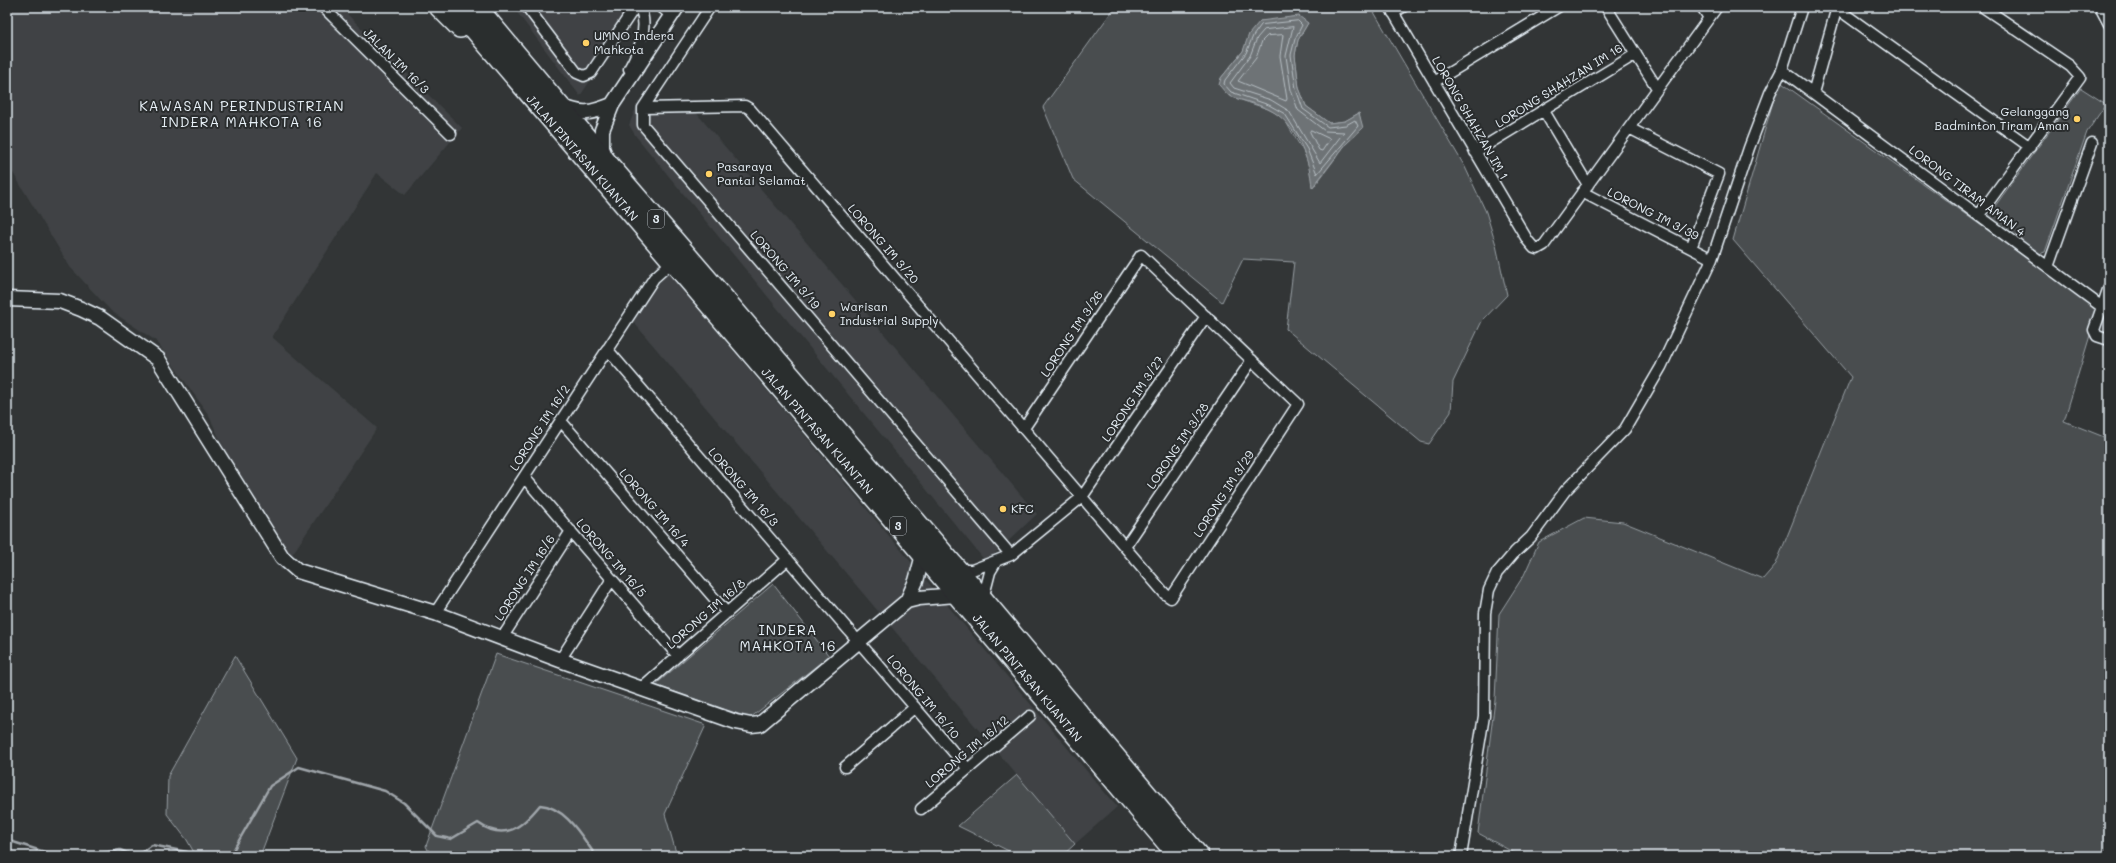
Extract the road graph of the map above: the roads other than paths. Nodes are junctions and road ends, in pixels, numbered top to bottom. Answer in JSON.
{"nodes":[{"id":1,"x":323,"y":7,"type":"edge"},
{"id":2,"x":439,"y":7,"type":"edge"},
{"id":3,"x":455,"y":7,"type":"edge"},
{"id":4,"x":477,"y":7,"type":"edge"},
{"id":5,"x":482,"y":7,"type":"edge"},
{"id":6,"x":527,"y":7,"type":"edge"},
{"id":7,"x":635,"y":7,"type":"edge"},
{"id":8,"x":640,"y":7,"type":"edge"},
{"id":9,"x":710,"y":7,"type":"edge"},
{"id":10,"x":1403,"y":7,"type":"edge"},
{"id":11,"x":1558,"y":7,"type":"edge"},
{"id":12,"x":1606,"y":7,"type":"edge"},
{"id":13,"x":1702,"y":7,"type":"edge"},
{"id":14,"x":1717,"y":7,"type":"edge"},
{"id":15,"x":1802,"y":7,"type":"edge"},
{"id":16,"x":1836,"y":7,"type":"edge"},
{"id":17,"x":1983,"y":7,"type":"edge"},
{"id":18,"x":2100,"y":7,"type":"edge"},
{"id":19,"x":670,"y":10,"type":"edge"},
{"id":20,"x":1392,"y":10,"type":"edge"},
{"id":21,"x":1709,"y":18,"type":"junction"},
{"id":22,"x":492,"y":24,"type":"junction"},
{"id":23,"x":2109,"y":24,"type":"edge"},
{"id":24,"x":493,"y":53,"type":"junction"},
{"id":25,"x":1636,"y":54,"type":"junction"},
{"id":26,"x":1782,"y":70,"type":"junction"},
{"id":27,"x":1434,"y":82,"type":"junction"},
{"id":28,"x":624,"y":86,"type":"junction"},
{"id":29,"x":1657,"y":88,"type":"junction"},
{"id":30,"x":1813,"y":93,"type":"junction"},
{"id":31,"x":612,"y":105,"type":"junction"},
{"id":32,"x":560,"y":106,"type":"junction"},
{"id":33,"x":643,"y":108,"type":"junction"},
{"id":34,"x":1544,"y":111,"type":"junction"},
{"id":35,"x":1629,"y":128,"type":"junction"},
{"id":36,"x":451,"y":134,"type":"dead end"},
{"id":37,"x":2092,"y":143,"type":"dead end"},
{"id":38,"x":2030,"y":147,"type":"junction"},
{"id":39,"x":1475,"y":152,"type":"junction"},
{"id":40,"x":607,"y":162,"type":"junction"},
{"id":41,"x":1585,"y":189,"type":"junction"},
{"id":42,"x":1979,"y":215,"type":"junction"},
{"id":43,"x":1691,"y":248,"type":"junction"},
{"id":44,"x":1712,"y":259,"type":"junction"},
{"id":45,"x":672,"y":262,"type":"junction"},
{"id":46,"x":2048,"y":267,"type":"junction"},
{"id":47,"x":2109,"y":288,"type":"edge"},
{"id":48,"x":7,"y":299,"type":"edge"},
{"id":49,"x":2102,"y":307,"type":"junction"},
{"id":50,"x":1206,"y":316,"type":"junction"},
{"id":51,"x":2109,"y":340,"type":"edge"},
{"id":52,"x":607,"y":350,"type":"junction"},
{"id":53,"x":1252,"y":360,"type":"junction"},
{"id":54,"x":561,"y":421,"type":"junction"},
{"id":55,"x":1024,"y":428,"type":"junction"},
{"id":56,"x":524,"y":477,"type":"junction"},
{"id":57,"x":1082,"y":497,"type":"junction"},
{"id":58,"x":571,"y":531,"type":"junction"},
{"id":59,"x":1125,"y":547,"type":"junction"},
{"id":60,"x":923,"y":555,"type":"junction"},
{"id":61,"x":1011,"y":555,"type":"junction"},
{"id":62,"x":788,"y":559,"type":"junction"},
{"id":63,"x":996,"y":562,"type":"junction"},
{"id":64,"x":958,"y":570,"type":"junction"},
{"id":65,"x":612,"y":579,"type":"junction"},
{"id":66,"x":956,"y":594,"type":"junction"},
{"id":67,"x":1171,"y":598,"type":"joint"},
{"id":68,"x":983,"y":599,"type":"junction"},
{"id":69,"x":907,"y":601,"type":"junction"},
{"id":70,"x":435,"y":613,"type":"junction"},
{"id":71,"x":727,"y":613,"type":"junction"},
{"id":72,"x":502,"y":638,"type":"junction"},
{"id":73,"x":859,"y":641,"type":"junction"},
{"id":74,"x":678,"y":656,"type":"junction"},
{"id":75,"x":560,"y":660,"type":"junction"},
{"id":76,"x":640,"y":689,"type":"junction"},
{"id":77,"x":915,"y":707,"type":"junction"},
{"id":78,"x":1030,"y":716,"type":"dead end"},
{"id":79,"x":845,"y":767,"type":"dead end"},
{"id":80,"x":968,"y":769,"type":"junction"},
{"id":81,"x":921,"y":809,"type":"dead end"},
{"id":82,"x":1178,"y":856,"type":"edge"},
{"id":83,"x":1199,"y":856,"type":"edge"},
{"id":84,"x":1461,"y":856,"type":"edge"}],
"edges":[{"from":1,"to":36,"type":"street","name":"JALAN IM 16/3"},
{"from":2,"to":24,"type":"highway"},
{"from":3,"to":24,"type":"highway","name":"JALAN PINTASAN KUANTAN","number":"3"},
{"from":4,"to":22,"type":"highway","name":"JALAN PINTASAN KUANTAN","number":"3"},
{"from":5,"to":22,"type":"highway"},
{"from":6,"to":7,"type":"street"},
{"from":8,"to":28,"type":"street"},
{"from":9,"to":33,"type":"street"},
{"from":10,"to":20,"type":"street"},
{"from":11,"to":27,"type":"street"},
{"from":12,"to":25,"type":"street"},
{"from":13,"to":21,"type":"street"},
{"from":14,"to":21,"type":"street"},
{"from":15,"to":26,"type":"street"},
{"from":16,"to":30,"type":"street"},
{"from":16,"to":38,"type":"street"},
{"from":17,"to":38,"type":"street"},
{"from":18,"to":23,"type":"street"},
{"from":19,"to":28,"type":"street"},
{"from":20,"to":27,"type":"street","name":"LORONG SHAHZAN IM 1"},
{"from":21,"to":29,"type":"street"},
{"from":22,"to":32,"type":"highway","name":"JALAN PINTASAN KUANTAN","number":"3"},
{"from":24,"to":45,"type":"highway","name":"JALAN PINTASAN KUANTAN","number":"3"},
{"from":25,"to":29,"type":"street"},
{"from":25,"to":34,"type":"street","name":"LORONG SHAHZAN IM 16"},
{"from":26,"to":30,"type":"street","name":"LORONG TIRAM AMAN 4"},
{"from":26,"to":44,"type":"street"},
{"from":27,"to":39,"type":"street","name":"LORONG SHAHZAN IM 1"},
{"from":28,"to":31,"type":"street"},
{"from":29,"to":35,"type":"street"},
{"from":30,"to":42,"type":"street","name":"LORONG TIRAM AMAN 4"},
{"from":31,"to":32,"type":"street"},
{"from":31,"to":40,"type":"street"},
{"from":32,"to":40,"type":"highway","name":"JALAN PINTASAN KUANTAN","number":"3"},
{"from":33,"to":55,"type":"street","name":"LORONG IM 3/20"},
{"from":33,"to":61,"type":"street","name":"LORONG IM 3/19"},
{"from":34,"to":39,"type":"street","name":"LORONG SHAHZAN IM 16"},
{"from":34,"to":41,"type":"street"},
{"from":35,"to":41,"type":"street"},
{"from":35,"to":43,"type":"street"},
{"from":37,"to":46,"type":"street"},
{"from":38,"to":42,"type":"street"},
{"from":39,"to":41,"type":"street","name":"LORONG SHAHZAN IM 1"},
{"from":40,"to":64,"type":"highway","name":"JALAN PINTASAN KUANTAN","number":"3"},
{"from":41,"to":43,"type":"street","name":"LORONG IM 3/39"},
{"from":42,"to":46,"type":"street","name":"LORONG TIRAM AMAN 4"},
{"from":43,"to":44,"type":"street","name":"LORONG IM 3/39"},
{"from":44,"to":84,"type":"street"},
{"from":45,"to":52,"type":"street","name":"LORONG IM 16/2"},
{"from":45,"to":60,"type":"highway","name":"JALAN PINTASAN KUANTAN","number":"3"},
{"from":46,"to":49,"type":"street","name":"LORONG TIRAM AMAN 4"},
{"from":47,"to":49,"type":"street"},
{"from":48,"to":70,"type":"street"},
{"from":49,"to":51,"type":"street"},
{"from":50,"to":53,"type":"street"},
{"from":50,"to":55,"type":"street","name":"LORONG IM 3/26"},
{"from":50,"to":57,"type":"street","name":"LORONG IM 3/27"},
{"from":52,"to":54,"type":"street","name":"LORONG IM 16/2"},
{"from":52,"to":62,"type":"street","name":"LORONG IM 16/3"},
{"from":53,"to":59,"type":"street","name":"LORONG IM 3/28"},
{"from":53,"to":67,"type":"street","name":"LORONG IM 3/29"},
{"from":54,"to":56,"type":"street","name":"LORONG IM 16/2"},
{"from":54,"to":71,"type":"street","name":"LORONG IM 16/4"},
{"from":55,"to":57,"type":"street","name":"LORONG IM 3/20"},
{"from":56,"to":58,"type":"street","name":"LORONG IM 16/5"},
{"from":56,"to":70,"type":"street","name":"LORONG IM 16/2"},
{"from":57,"to":59,"type":"street","name":"LORONG IM 3/20"},
{"from":57,"to":61,"type":"street","name":"LORONG IM 3/27"},
{"from":58,"to":65,"type":"street","name":"LORONG IM 16/5"},
{"from":58,"to":72,"type":"street","name":"LORONG IM 16/6"},
{"from":59,"to":67,"type":"street","name":"LORONG IM 3/20"},
{"from":60,"to":66,"type":"highway","name":"JALAN PINTASAN KUANTAN","number":"3"},
{"from":60,"to":69,"type":"street"},
{"from":61,"to":63,"type":"street","name":"LORONG IM 3/27"},
{"from":62,"to":71,"type":"street","name":"LORONG IM 16/8"},
{"from":62,"to":73,"type":"street","name":"LORONG IM 16/3"},
{"from":63,"to":64,"type":"street","name":"LORONG IM 3/27"},
{"from":63,"to":68,"type":"street"},
{"from":64,"to":68,"type":"highway","name":"JALAN PINTASAN KUANTAN","number":"3"},
{"from":65,"to":74,"type":"street","name":"LORONG IM 16/5"},
{"from":65,"to":75,"type":"street"},
{"from":66,"to":69,"type":"street"},
{"from":66,"to":82,"type":"highway","name":"JALAN PINTASAN KUANTAN","number":"3"},
{"from":68,"to":83,"type":"highway","name":"JALAN PINTASAN KUANTAN","number":"3"},
{"from":69,"to":73,"type":"street"},
{"from":70,"to":72,"type":"street"},
{"from":71,"to":74,"type":"street","name":"LORONG IM 16/8"},
{"from":72,"to":75,"type":"street"},
{"from":73,"to":76,"type":"street"},
{"from":73,"to":77,"type":"street","name":"LORONG IM 16/10"},
{"from":74,"to":76,"type":"street","name":"LORONG IM 16/8"},
{"from":75,"to":76,"type":"street"},
{"from":77,"to":79,"type":"street"},
{"from":77,"to":80,"type":"street","name":"LORONG IM 16/10"},
{"from":78,"to":80,"type":"street","name":"LORONG IM 16/12"},
{"from":80,"to":81,"type":"street","name":"LORONG IM 16/12"}]}
